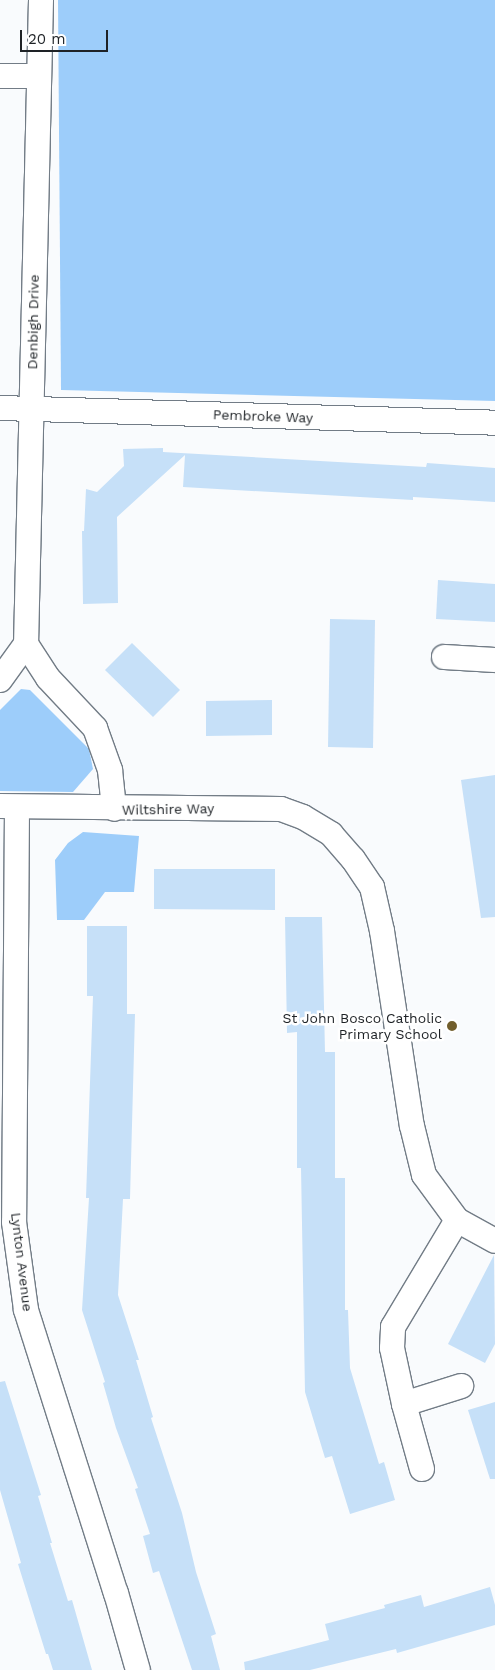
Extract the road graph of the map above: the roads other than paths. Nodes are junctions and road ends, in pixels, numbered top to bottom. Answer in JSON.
{"nodes":[{"id":1,"x":41,"y":0,"type":"edge"},
{"id":2,"x":0,"y":76,"type":"edge"},
{"id":3,"x":39,"y":76,"type":"junction"},
{"id":4,"x":0,"y":408,"type":"edge"},
{"id":5,"x":31,"y":409,"type":"junction"},
{"id":6,"x":495,"y":423,"type":"edge"},
{"id":7,"x":26,"y":644,"type":"junction"},
{"id":8,"x":444,"y":657,"type":"dead end"},
{"id":9,"x":495,"y":660,"type":"edge"},
{"id":10,"x":0,"y":680,"type":"edge"},
{"id":11,"x":8,"y":807,"type":"edge"},
{"id":12,"x":114,"y":809,"type":"junction"},
{"id":13,"x":457,"y":1220,"type":"junction"},
{"id":14,"x":495,"y":1241,"type":"edge"},
{"id":15,"x":461,"y":1386,"type":"dead end"},
{"id":16,"x":404,"y":1404,"type":"junction"},
{"id":17,"x":422,"y":1469,"type":"dead end"},
{"id":18,"x":138,"y":1670,"type":"edge"}],
"edges":[{"from":1,"to":3,"type":"street","name":"Denbigh Drive"},
{"from":2,"to":3,"type":"street"},
{"from":3,"to":5,"type":"street","name":"Denbigh Drive"},
{"from":4,"to":5,"type":"street","name":"Pembroke Way"},
{"from":5,"to":6,"type":"street","name":"Pembroke Way"},
{"from":5,"to":7,"type":"street","name":"Denbigh Drive"},
{"from":7,"to":10,"type":"street"},
{"from":7,"to":12,"type":"street"},
{"from":8,"to":9,"type":"street"},
{"from":11,"to":12,"type":"street","name":"Wiltshire Way"},
{"from":11,"to":18,"type":"street","name":"Lynton Avenue"},
{"from":12,"to":13,"type":"street","name":"Wiltshire Way"},
{"from":13,"to":14,"type":"street"},
{"from":13,"to":16,"type":"street"},
{"from":15,"to":16,"type":"street"},
{"from":16,"to":17,"type":"street"}]}
